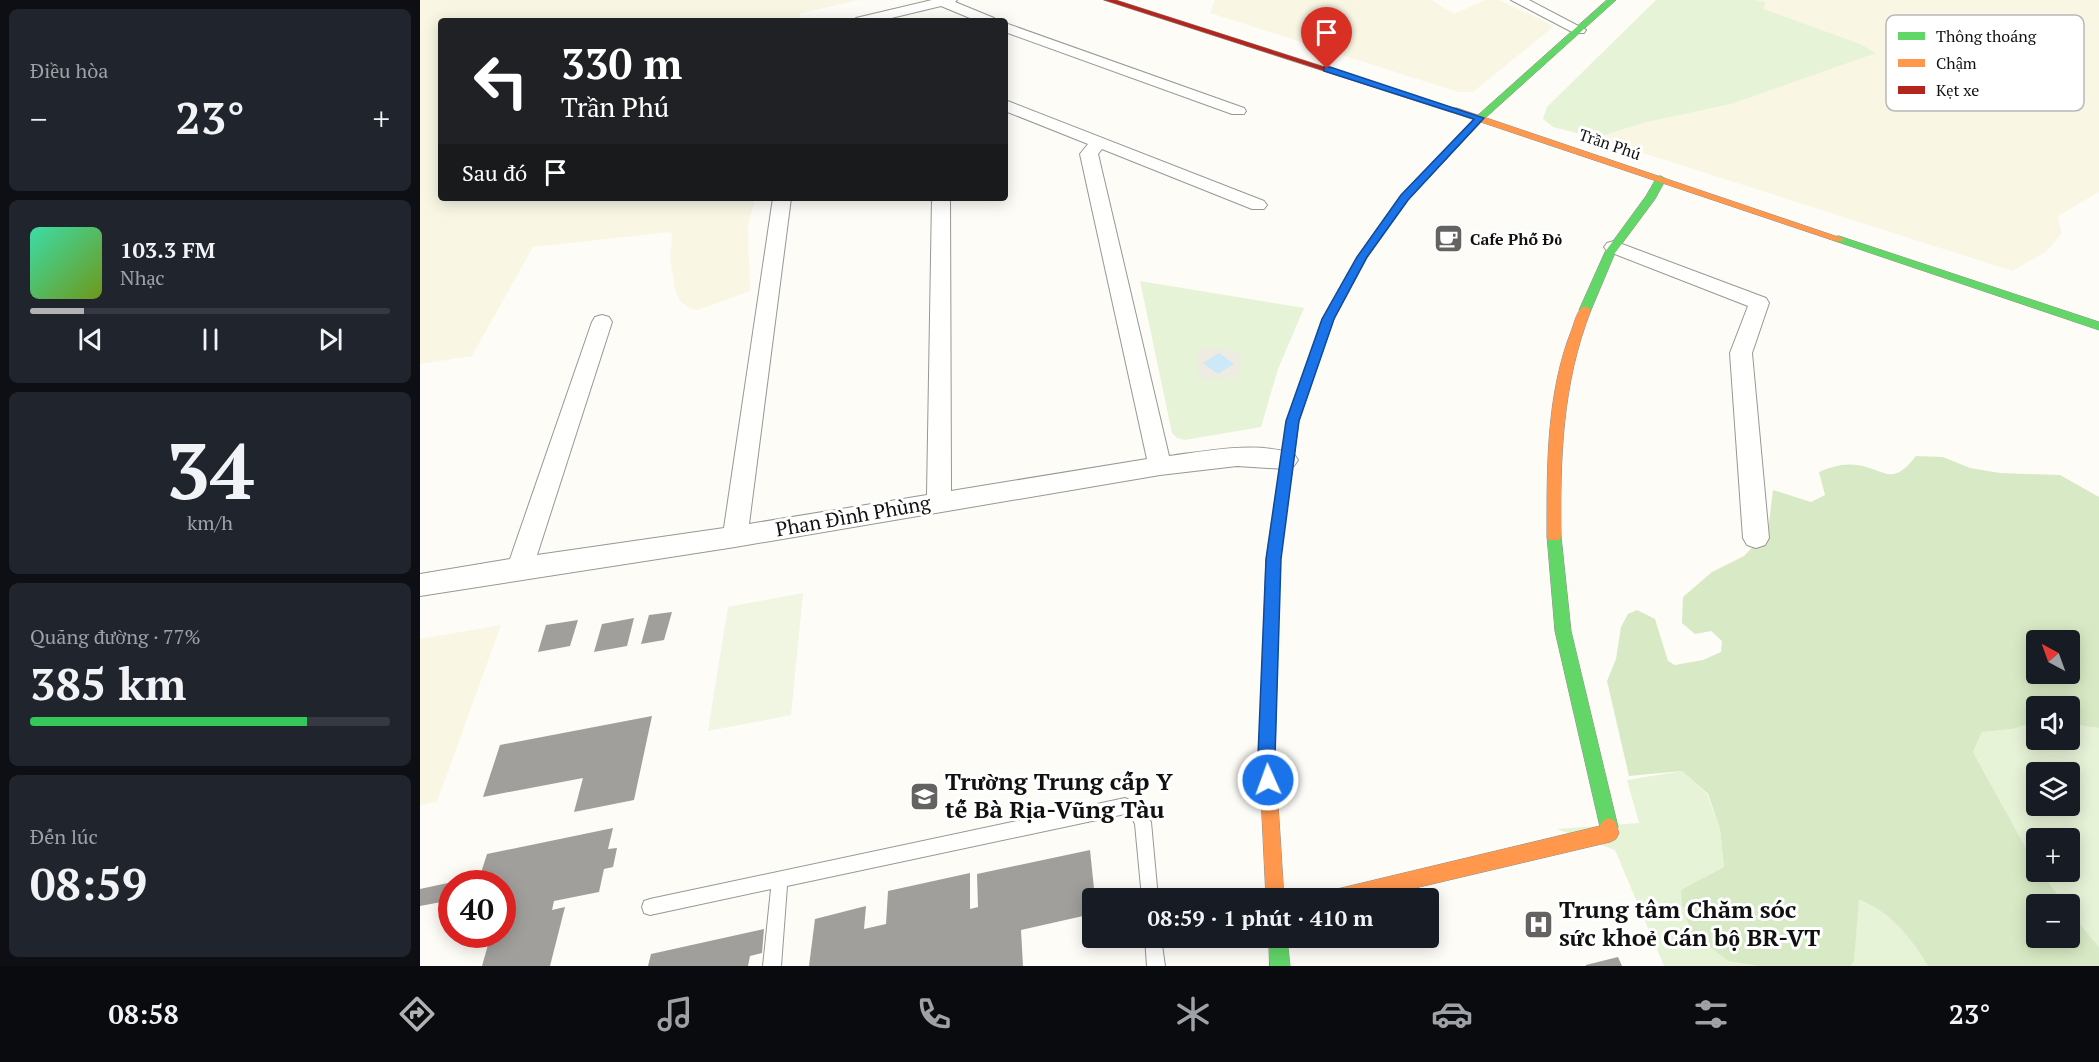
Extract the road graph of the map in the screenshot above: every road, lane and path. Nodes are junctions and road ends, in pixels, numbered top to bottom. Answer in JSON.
{"nodes":[{"id":1,"x":1108,"y":0,"type":"edge"},
{"id":2,"x":1518,"y":0,"type":"edge"},
{"id":3,"x":1612,"y":0,"type":"edge"},
{"id":4,"x":946,"y":1,"type":"edge"},
{"id":5,"x":874,"y":18,"type":"edge"},
{"id":6,"x":983,"y":18,"type":"edge"},
{"id":7,"x":1008,"y":28,"type":"edge"},
{"id":8,"x":1579,"y":30,"type":"junction"},
{"id":9,"x":1008,"y":106,"type":"edge"},
{"id":10,"x":1238,"y":111,"type":"dead end"},
{"id":11,"x":1480,"y":118,"type":"junction"},
{"id":12,"x":1099,"y":142,"type":"junction"},
{"id":13,"x":1661,"y":179,"type":"junction"},
{"id":14,"x":782,"y":201,"type":"edge"},
{"id":15,"x":941,"y":201,"type":"edge"},
{"id":16,"x":1258,"y":205,"type":"dead end"},
{"id":17,"x":1614,"y":247,"type":"junction"},
{"id":18,"x":602,"y":322,"type":"dead end"},
{"id":19,"x":2099,"y":326,"type":"edge"},
{"id":20,"x":1286,"y":460,"type":"junction"},
{"id":21,"x":1160,"y":466,"type":"junction"},
{"id":22,"x":939,"y":501,"type":"junction"},
{"id":23,"x":735,"y":537,"type":"junction"},
{"id":24,"x":1756,"y":538,"type":"dead end"},
{"id":25,"x":520,"y":568,"type":"junction"},
{"id":26,"x":420,"y":585,"type":"edge"},
{"id":27,"x":780,"y":879,"type":"junction"},
{"id":28,"x":1149,"y":888,"type":"edge"},
{"id":29,"x":1274,"y":888,"type":"edge"},
{"id":30,"x":1379,"y":888,"type":"edge"},
{"id":31,"x":650,"y":907,"type":"dead end"},
{"id":32,"x":1154,"y":948,"type":"edge"},
{"id":33,"x":1279,"y":948,"type":"edge"},
{"id":34,"x":772,"y":966,"type":"edge"},
{"id":35,"x":1156,"y":966,"type":"edge"},
{"id":36,"x":1280,"y":966,"type":"edge"}],
"edges":[{"from":1,"to":11,"type":"street","name":"Trần Phú"},
{"from":2,"to":8,"type":"street"},
{"from":3,"to":8,"type":"street"},
{"from":4,"to":5,"type":"street"},
{"from":4,"to":6,"type":"street"},
{"from":7,"to":10,"type":"street"},
{"from":8,"to":11,"type":"street"},
{"from":9,"to":12,"type":"street"},
{"from":11,"to":13,"type":"street","name":"Trần Phú"},
{"from":11,"to":20,"type":"street"},
{"from":12,"to":16,"type":"street"},
{"from":12,"to":21,"type":"street"},
{"from":13,"to":17,"type":"street"},
{"from":13,"to":19,"type":"street","name":"Trần Phú"},
{"from":14,"to":23,"type":"street"},
{"from":15,"to":22,"type":"street"},
{"from":17,"to":24,"type":"street"},
{"from":17,"to":30,"type":"street"},
{"from":18,"to":25,"type":"street"},
{"from":20,"to":21,"type":"street","name":"Phan Đình Phùng"},
{"from":20,"to":29,"type":"street"},
{"from":21,"to":22,"type":"street","name":"Phan Đình Phùng"},
{"from":22,"to":23,"type":"street","name":"Phan Đình Phùng"},
{"from":23,"to":25,"type":"street","name":"Phan Đình Phùng"},
{"from":25,"to":26,"type":"street","name":"Phan Đình Phùng"},
{"from":27,"to":28,"type":"lane"},
{"from":27,"to":31,"type":"lane"},
{"from":27,"to":34,"type":"lane"},
{"from":32,"to":35,"type":"lane"},
{"from":33,"to":36,"type":"street"}]}
